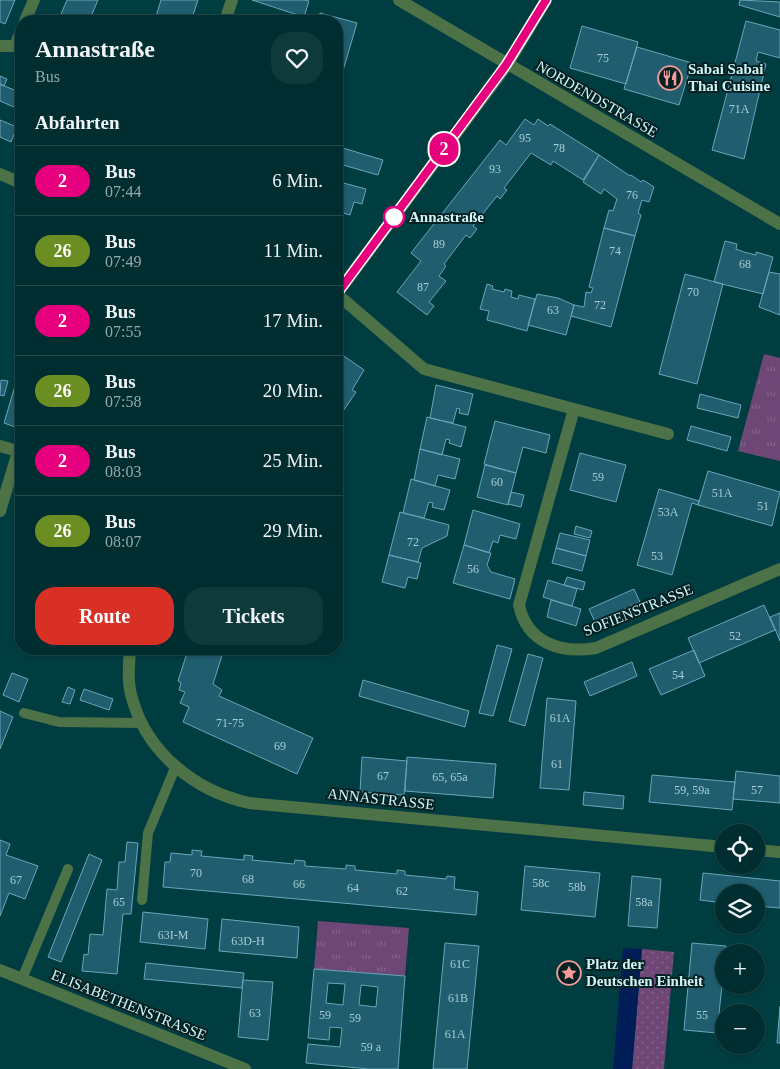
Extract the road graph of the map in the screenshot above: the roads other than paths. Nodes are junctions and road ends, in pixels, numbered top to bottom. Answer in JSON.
{"nodes":[{"id":1,"x":34,"y":0,"type":"edge"},
{"id":2,"x":232,"y":0,"type":"edge"},
{"id":3,"x":399,"y":0,"type":"edge"},
{"id":4,"x":546,"y":0,"type":"edge"},
{"id":5,"x":28,"y":15,"type":"edge"},
{"id":6,"x":227,"y":15,"type":"edge"},
{"id":7,"x":0,"y":46,"type":"edge"},
{"id":8,"x":15,"y":46,"type":"edge"},
{"id":9,"x":506,"y":65,"type":"junction"},
{"id":10,"x":0,"y":174,"type":"edge"},
{"id":11,"x":15,"y":180,"type":"edge"},
{"id":12,"x":780,"y":224,"type":"edge"},
{"id":13,"x":343,"y":286,"type":"edge"},
{"id":14,"x":343,"y":301,"type":"edge"},
{"id":15,"x":574,"y":409,"type":"junction"},
{"id":16,"x":668,"y":434,"type":"dead end"},
{"id":17,"x":0,"y":446,"type":"edge"},
{"id":18,"x":15,"y":450,"type":"edge"},
{"id":19,"x":15,"y":467,"type":"edge"},
{"id":20,"x":0,"y":511,"type":"edge"},
{"id":21,"x":780,"y":569,"type":"edge"},
{"id":22,"x":130,"y":655,"type":"edge"},
{"id":23,"x":24,"y":713,"type":"dead end"},
{"id":24,"x":142,"y":723,"type":"junction"},
{"id":25,"x":176,"y":768,"type":"junction"},
{"id":26,"x":715,"y":846,"type":"edge"},
{"id":27,"x":765,"y":851,"type":"edge"},
{"id":28,"x":780,"y":852,"type":"edge"},
{"id":29,"x":68,"y":869,"type":"dead end"},
{"id":30,"x":142,"y":900,"type":"dead end"},
{"id":31,"x":0,"y":970,"type":"edge"},
{"id":32,"x":22,"y":979,"type":"junction"},
{"id":33,"x":245,"y":1069,"type":"edge"}],
"edges":[{"from":1,"to":5,"type":"street"},
{"from":2,"to":6,"type":"street"},
{"from":3,"to":9,"type":"street","name":"NORDENDSTRASSE"},
{"from":4,"to":9,"type":"street"},
{"from":7,"to":8,"type":"street"},
{"from":9,"to":12,"type":"street","name":"NORDENDSTRASSE"},
{"from":9,"to":13,"type":"street"},
{"from":10,"to":11,"type":"street"},
{"from":14,"to":15,"type":"street"},
{"from":15,"to":16,"type":"street"},
{"from":15,"to":21,"type":"street","name":"SOFIENSTRASSE"},
{"from":17,"to":18,"type":"street"},
{"from":19,"to":20,"type":"street"},
{"from":22,"to":24,"type":"street","name":"ANNASTRASSE"},
{"from":23,"to":24,"type":"lane"},
{"from":24,"to":25,"type":"street","name":"ANNASTRASSE"},
{"from":25,"to":26,"type":"street","name":"ANNASTRASSE"},
{"from":25,"to":30,"type":"lane"},
{"from":27,"to":28,"type":"street"},
{"from":29,"to":32,"type":"lane"},
{"from":31,"to":32,"type":"street","name":"ELISABETHENSTRASSE"},
{"from":32,"to":33,"type":"street","name":"ELISABETHENSTRASSE"}]}
